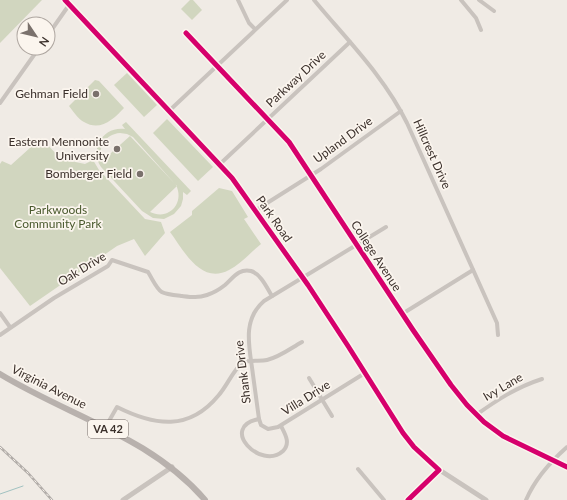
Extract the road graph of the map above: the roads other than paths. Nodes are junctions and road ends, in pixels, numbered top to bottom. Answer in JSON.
{"nodes":[{"id":1,"x":65,"y":0,"type":"edge"},
{"id":2,"x":238,"y":0,"type":"edge"},
{"id":3,"x":286,"y":0,"type":"edge"},
{"id":4,"x":314,"y":0,"type":"edge"},
{"id":5,"x":461,"y":0,"type":"edge"},
{"id":6,"x":479,"y":0,"type":"edge"},
{"id":7,"x":69,"y":5,"type":"junction"},
{"id":8,"x":494,"y":11,"type":"dead end"},
{"id":9,"x":56,"y":24,"type":"edge"},
{"id":10,"x":255,"y":29,"type":"junction"},
{"id":11,"x":481,"y":30,"type":"dead end"},
{"id":12,"x":186,"y":33,"type":"dead end"},
{"id":13,"x":350,"y":42,"type":"junction"},
{"id":14,"x":33,"y":56,"type":"edge"},
{"id":15,"x":217,"y":65,"type":"junction"},
{"id":16,"x":0,"y":103,"type":"edge"},
{"id":17,"x":170,"y":110,"type":"junction"},
{"id":18,"x":401,"y":111,"type":"junction"},
{"id":19,"x":268,"y":119,"type":"junction"},
{"id":20,"x":220,"y":164,"type":"junction"},
{"id":21,"x":312,"y":175,"type":"junction"},
{"id":22,"x":256,"y":210,"type":"junction"},
{"id":23,"x":386,"y":227,"type":"dead end"},
{"id":24,"x":357,"y":245,"type":"junction"},
{"id":25,"x":473,"y":270,"type":"junction"},
{"id":26,"x":302,"y":278,"type":"junction"},
{"id":27,"x":272,"y":296,"type":"junction"},
{"id":28,"x":0,"y":313,"type":"edge"},
{"id":29,"x":402,"y":314,"type":"junction"},
{"id":30,"x":10,"y":327,"type":"junction"},
{"id":31,"x":0,"y":335,"type":"edge"},
{"id":32,"x":498,"y":335,"type":"dead end"},
{"id":33,"x":302,"y":342,"type":"dead end"},
{"id":34,"x":251,"y":361,"type":"junction"},
{"id":35,"x":365,"y":373,"type":"junction"},
{"id":36,"x":0,"y":374,"type":"edge"},
{"id":37,"x":309,"y":378,"type":"dead end"},
{"id":38,"x":542,"y":379,"type":"dead end"},
{"id":39,"x":322,"y":399,"type":"junction"},
{"id":40,"x":476,"y":415,"type":"junction"},
{"id":41,"x":332,"y":416,"type":"dead end"},
{"id":42,"x":259,"y":419,"type":"junction"},
{"id":43,"x":280,"y":426,"type":"junction"},
{"id":44,"x":106,"y":428,"type":"junction"},
{"id":45,"x":567,"y":447,"type":"edge"},
{"id":46,"x":553,"y":460,"type":"junction"},
{"id":47,"x":172,"y":467,"type":"junction"},
{"id":48,"x":567,"y":467,"type":"edge"},
{"id":49,"x":358,"y":469,"type":"dead end"},
{"id":50,"x":439,"y":470,"type":"junction"},
{"id":51,"x":123,"y":500,"type":"edge"},
{"id":52,"x":205,"y":500,"type":"edge"},
{"id":53,"x":384,"y":500,"type":"edge"},
{"id":54,"x":408,"y":500,"type":"edge"},
{"id":55,"x":486,"y":500,"type":"edge"},
{"id":56,"x":526,"y":500,"type":"edge"}],
"edges":[{"from":1,"to":7,"type":"street","name":"Park Road"},
{"from":2,"to":10,"type":"street"},
{"from":3,"to":10,"type":"street"},
{"from":4,"to":13,"type":"street","name":"Hillcrest Drive"},
{"from":5,"to":11,"type":"street"},
{"from":6,"to":8,"type":"street"},
{"from":7,"to":9,"type":"street"},
{"from":7,"to":17,"type":"street","name":"Park Road"},
{"from":10,"to":15,"type":"street"},
{"from":12,"to":15,"type":"street","name":"College Avenue"},
{"from":13,"to":18,"type":"street","name":"Hillcrest Drive"},
{"from":13,"to":19,"type":"street","name":"Parkway Drive"},
{"from":14,"to":16,"type":"street"},
{"from":15,"to":17,"type":"street"},
{"from":15,"to":19,"type":"street","name":"College Avenue"},
{"from":17,"to":20,"type":"street","name":"Park Road"},
{"from":18,"to":21,"type":"street","name":"Upland Drive"},
{"from":18,"to":25,"type":"street","name":"Hillcrest Drive"},
{"from":19,"to":20,"type":"street","name":"Parkway Drive"},
{"from":19,"to":21,"type":"street","name":"College Avenue"},
{"from":20,"to":22,"type":"street","name":"Park Road"},
{"from":21,"to":22,"type":"street","name":"Upland Drive"},
{"from":21,"to":24,"type":"street","name":"College Avenue"},
{"from":22,"to":26,"type":"street","name":"Park Road"},
{"from":23,"to":24,"type":"street","name":"Shank Drive"},
{"from":24,"to":26,"type":"street","name":"Shank Drive"},
{"from":24,"to":29,"type":"street","name":"College Avenue"},
{"from":25,"to":29,"type":"street"},
{"from":25,"to":32,"type":"street","name":"Hillcrest Drive"},
{"from":26,"to":27,"type":"street","name":"Shank Drive"},
{"from":26,"to":35,"type":"street","name":"Park Road"},
{"from":27,"to":30,"type":"street","name":"Oak Drive"},
{"from":27,"to":34,"type":"street","name":"Shank Drive"},
{"from":28,"to":30,"type":"street"},
{"from":29,"to":40,"type":"street","name":"College Avenue"},
{"from":30,"to":31,"type":"street","name":"Oak Drive"},
{"from":33,"to":34,"type":"street"},
{"from":34,"to":42,"type":"street","name":"Shank Drive"},
{"from":34,"to":44,"type":"street"},
{"from":35,"to":39,"type":"street","name":"Villa Drive"},
{"from":35,"to":50,"type":"street","name":"Park Road"},
{"from":36,"to":44,"type":"main road","name":"Virginia Avenue","number":"VA 42"},
{"from":37,"to":39,"type":"street"},
{"from":38,"to":40,"type":"street","name":"Ivy Lane"},
{"from":39,"to":41,"type":"street"},
{"from":39,"to":43,"type":"street","name":"Villa Drive"},
{"from":40,"to":46,"type":"street","name":"College Avenue"},
{"from":42,"to":43,"type":"street","name":"Villa Drive"},
{"from":42,"to":43,"type":"street"},
{"from":44,"to":47,"type":"main road","name":"Virginia Avenue","number":"VA 42"},
{"from":45,"to":46,"type":"street"},
{"from":46,"to":48,"type":"street","name":"College Avenue"},
{"from":46,"to":56,"type":"street"},
{"from":47,"to":51,"type":"street"},
{"from":47,"to":52,"type":"main road","name":"Virginia Avenue","number":"VA 42"},
{"from":49,"to":53,"type":"street"},
{"from":50,"to":54,"type":"street"},
{"from":50,"to":55,"type":"street","name":"Park Road"}]}
